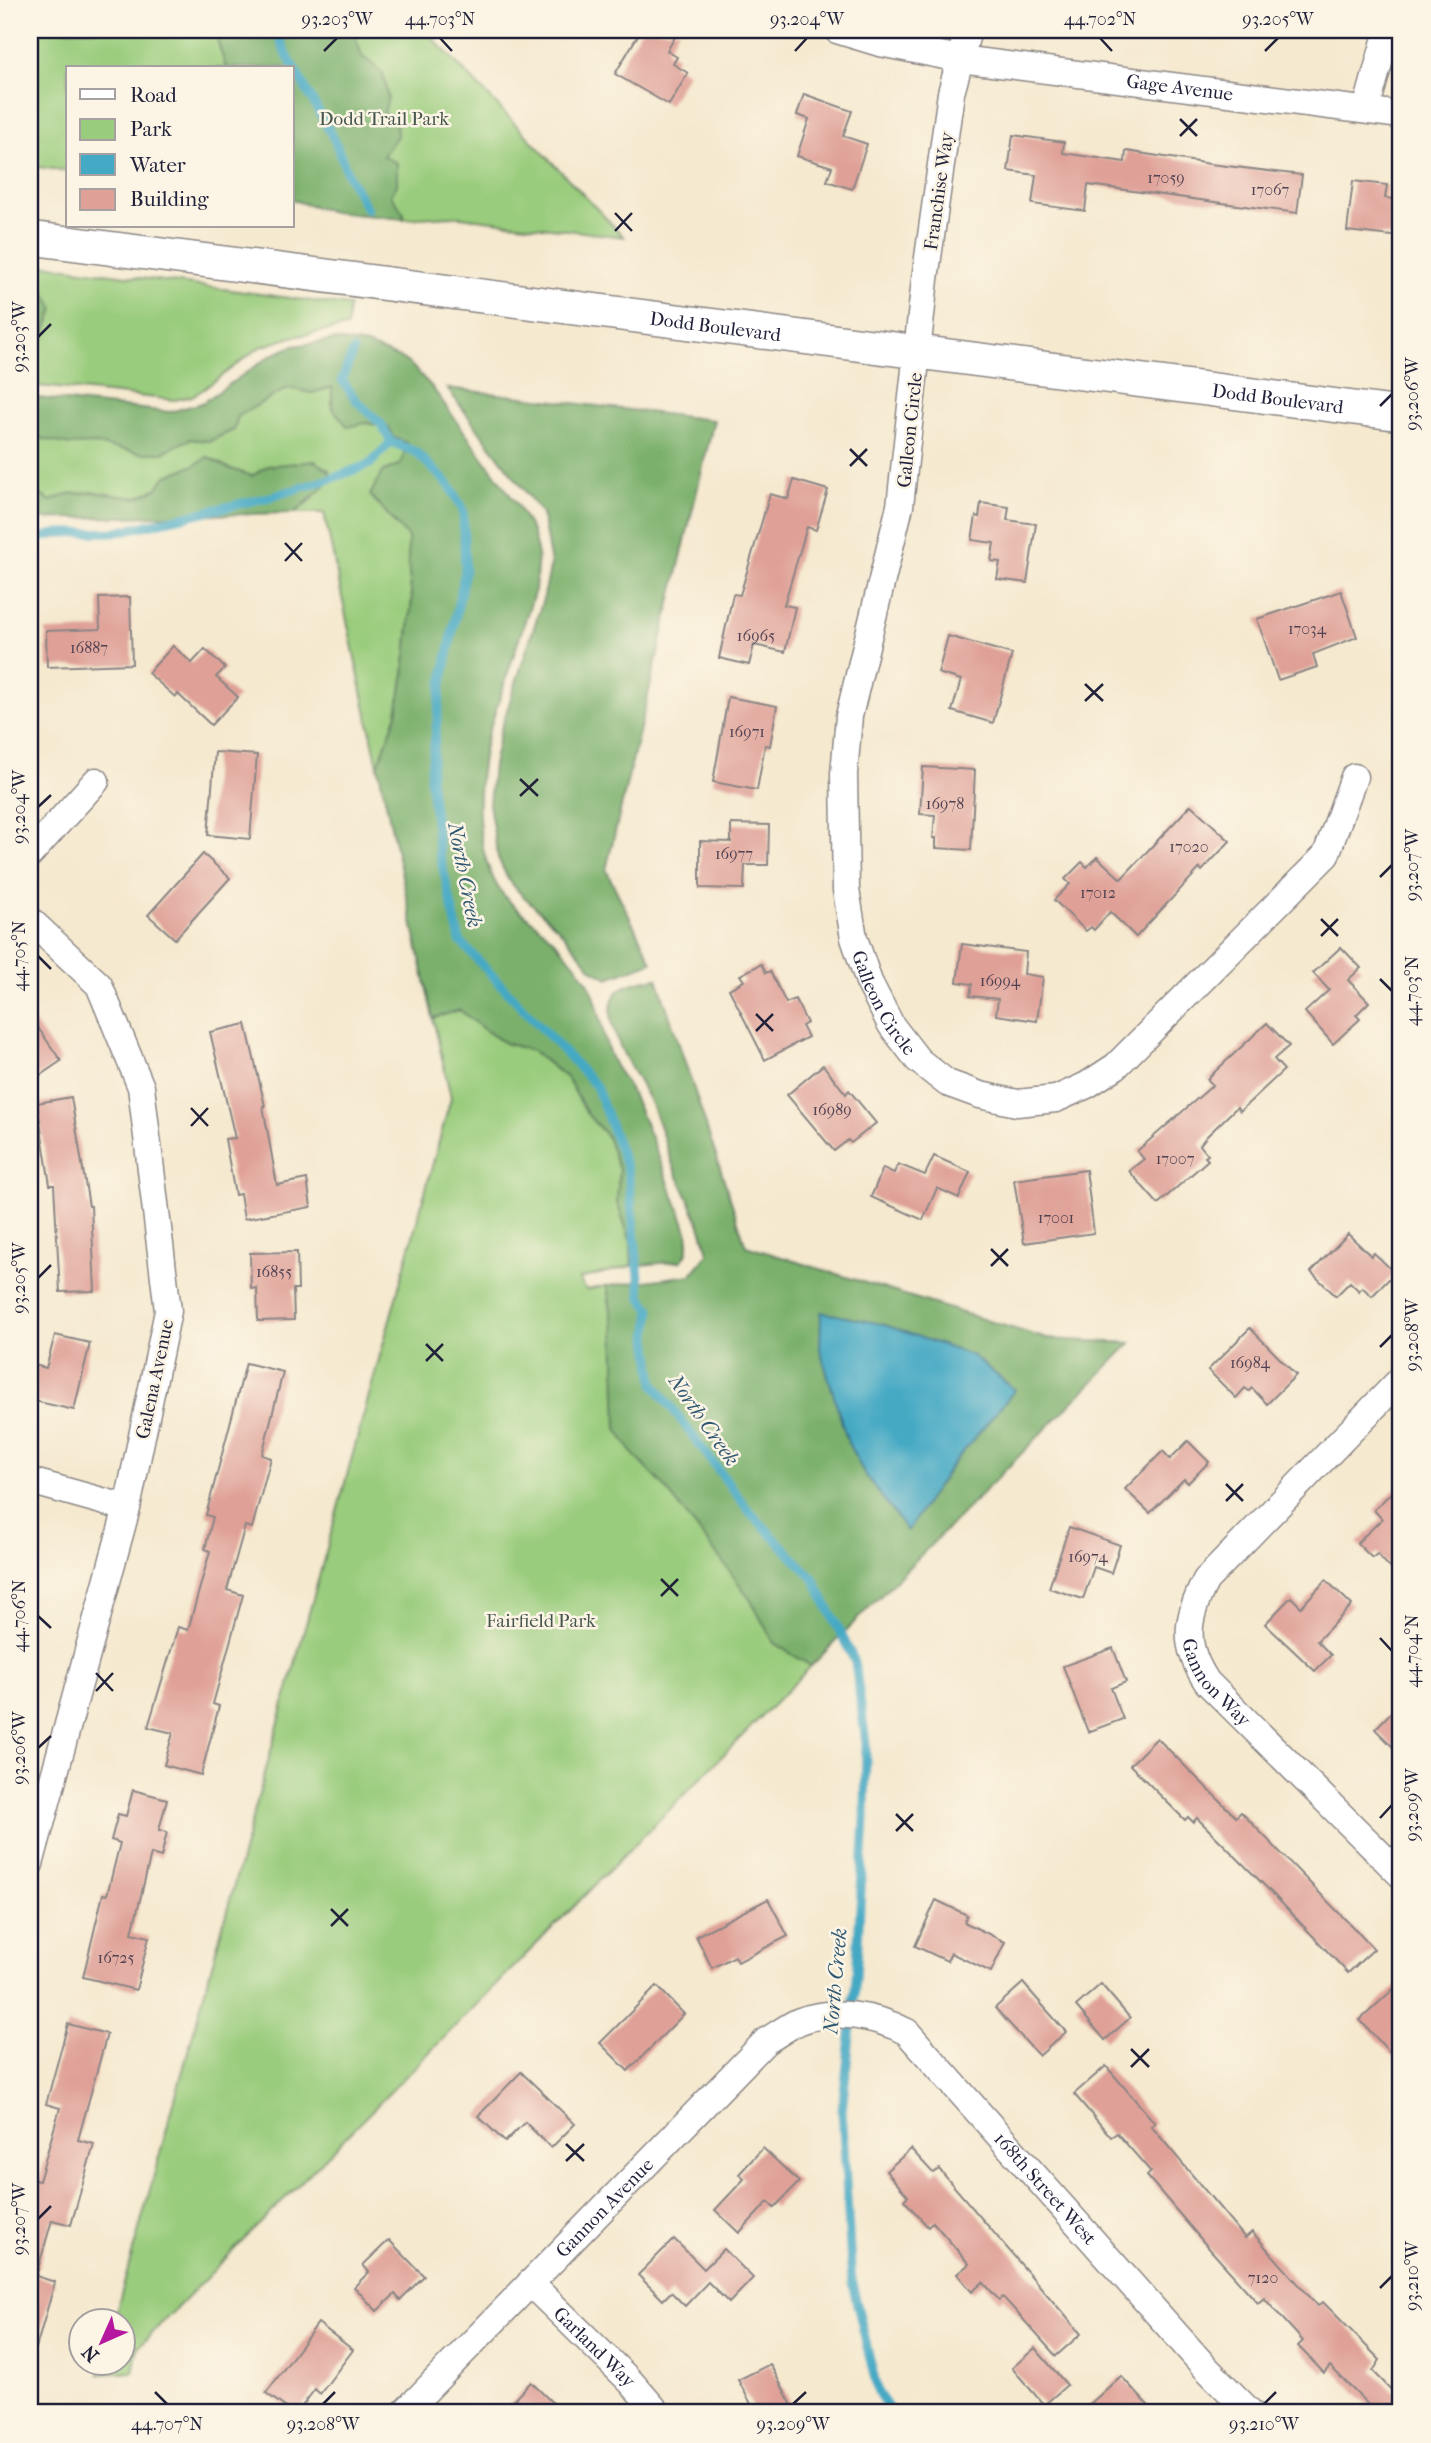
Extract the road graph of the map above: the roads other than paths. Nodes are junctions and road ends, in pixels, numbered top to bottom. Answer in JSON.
{"nodes":[{"id":1,"x":837,"y":30,"type":"edge"},
{"id":2,"x":968,"y":30,"type":"edge"},
{"id":3,"x":1388,"y":30,"type":"edge"},
{"id":4,"x":960,"y":59,"type":"junction"},
{"id":5,"x":1366,"y":110,"type":"junction"},
{"id":6,"x":1401,"y":115,"type":"edge"},
{"id":7,"x":30,"y":238,"type":"edge"},
{"id":8,"x":917,"y":353,"type":"junction"},
{"id":9,"x":1401,"y":414,"type":"edge"},
{"id":10,"x":1354,"y":777,"type":"dead end"},
{"id":11,"x":96,"y":781,"type":"dead end"},
{"id":12,"x":30,"y":854,"type":"edge"},
{"id":13,"x":30,"y":920,"type":"edge"},
{"id":14,"x":1401,"y":1379,"type":"edge"},
{"id":15,"x":30,"y":1481,"type":"edge"},
{"id":16,"x":127,"y":1508,"type":"junction"},
{"id":17,"x":30,"y":1864,"type":"edge"},
{"id":18,"x":1401,"y":1875,"type":"edge"},
{"id":19,"x":816,"y":2017,"type":"joint"},
{"id":20,"x":530,"y":2283,"type":"junction"},
{"id":21,"x":404,"y":2413,"type":"edge"},
{"id":22,"x":658,"y":2413,"type":"edge"},
{"id":23,"x":1251,"y":2413,"type":"edge"}],
"edges":[{"from":1,"to":4,"type":"street","name":"Gage Avenue"},
{"from":2,"to":4,"type":"street","name":"Franchise Way"},
{"from":3,"to":5,"type":"street"},
{"from":4,"to":5,"type":"street","name":"Gage Avenue"},
{"from":4,"to":8,"type":"street","name":"Franchise Way"},
{"from":5,"to":6,"type":"street","name":"Gage Avenue"},
{"from":7,"to":8,"type":"street","name":"Dodd Boulevard"},
{"from":8,"to":9,"type":"street","name":"Dodd Boulevard"},
{"from":8,"to":10,"type":"street","name":"Galleon Circle"},
{"from":11,"to":12,"type":"street"},
{"from":13,"to":16,"type":"street","name":"Galena Avenue"},
{"from":14,"to":18,"type":"street","name":"Gannon Way"},
{"from":15,"to":16,"type":"street"},
{"from":16,"to":17,"type":"street","name":"Galena Avenue"},
{"from":19,"to":20,"type":"street","name":"Gannon Avenue"},
{"from":19,"to":23,"type":"street","name":"168th Street West"},
{"from":20,"to":21,"type":"street","name":"Gannon Avenue"},
{"from":20,"to":22,"type":"street","name":"Garland Way"}]}
